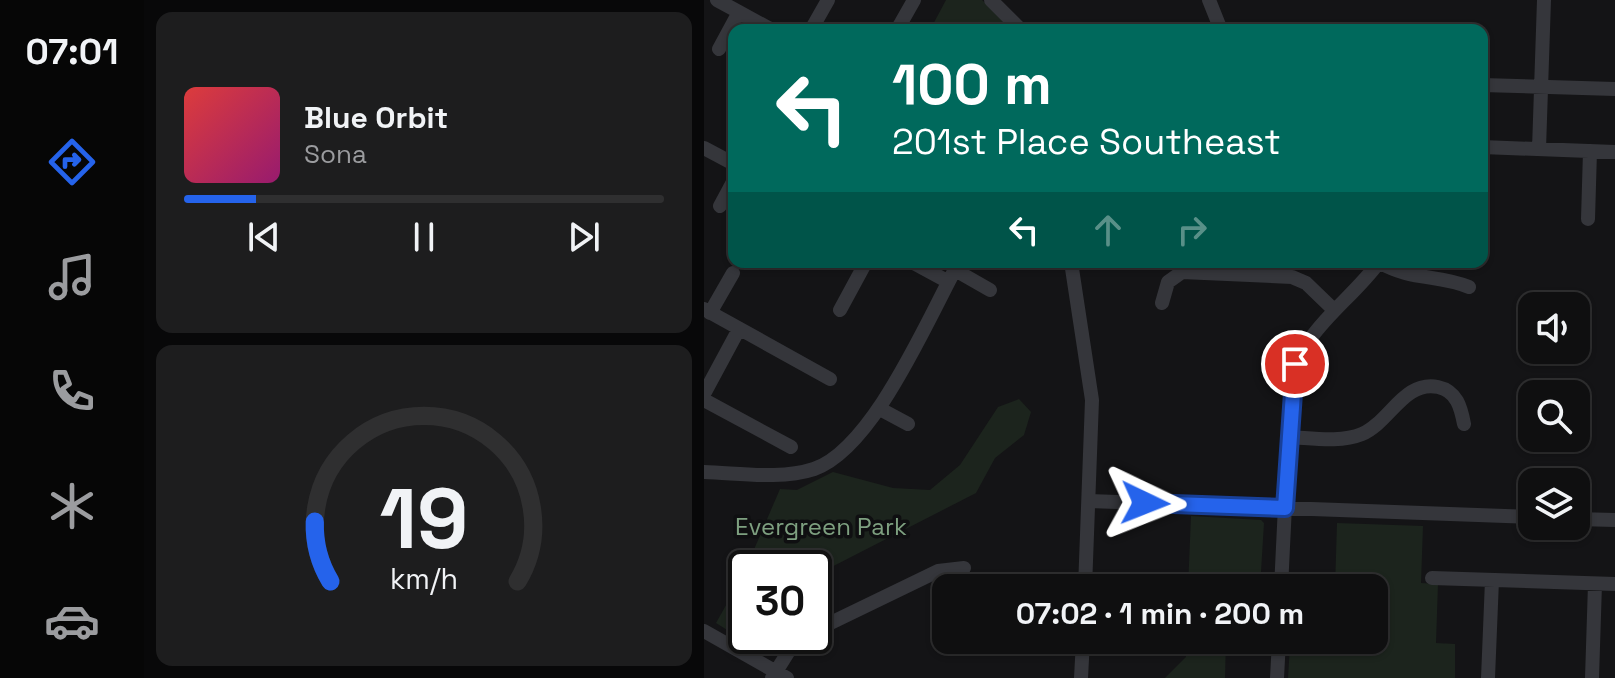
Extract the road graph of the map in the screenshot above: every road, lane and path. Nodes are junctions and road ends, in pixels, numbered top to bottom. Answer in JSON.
{"nodes":[{"id":1,"x":717,"y":0,"type":"edge"},
{"id":2,"x":828,"y":0,"type":"edge"},
{"id":3,"x":914,"y":0,"type":"edge"},
{"id":4,"x":991,"y":0,"type":"edge"},
{"id":5,"x":1209,"y":0,"type":"edge"},
{"id":6,"x":1544,"y":0,"type":"edge"},
{"id":7,"x":737,"y":7,"type":"edge"},
{"id":8,"x":763,"y":24,"type":"edge"},
{"id":9,"x":814,"y":24,"type":"edge"},
{"id":10,"x":900,"y":24,"type":"edge"},
{"id":11,"x":1015,"y":24,"type":"edge"},
{"id":12,"x":1219,"y":24,"type":"edge"},
{"id":13,"x":728,"y":28,"type":"edge"},
{"id":14,"x":719,"y":49,"type":"dead end"},
{"id":15,"x":1488,"y":85,"type":"edge"},
{"id":16,"x":1542,"y":86,"type":"junction"},
{"id":17,"x":1615,"y":89,"type":"edge"},
{"id":18,"x":1488,"y":147,"type":"edge"},
{"id":19,"x":704,"y":148,"type":"edge"},
{"id":20,"x":1539,"y":149,"type":"junction"},
{"id":21,"x":1590,"y":151,"type":"junction"},
{"id":22,"x":1615,"y":152,"type":"edge"},
{"id":23,"x":728,"y":161,"type":"edge"},
{"id":24,"x":728,"y":191,"type":"edge"},
{"id":25,"x":720,"y":206,"type":"dead end"},
{"id":26,"x":1588,"y":219,"type":"dead end"},
{"id":27,"x":863,"y":268,"type":"edge"},
{"id":28,"x":1072,"y":268,"type":"edge"},
{"id":29,"x":1373,"y":268,"type":"edge"},
{"id":30,"x":1392,"y":268,"type":"edge"},
{"id":31,"x":954,"y":271,"type":"edge"},
{"id":32,"x":733,"y":273,"type":"dead end"},
{"id":33,"x":1469,"y":287,"type":"dead end"},
{"id":34,"x":990,"y":290,"type":"dead end"},
{"id":35,"x":1162,"y":303,"type":"dead end"},
{"id":36,"x":840,"y":310,"type":"dead end"},
{"id":37,"x":1334,"y":310,"type":"junction"},
{"id":38,"x":707,"y":311,"type":"edge"},
{"id":39,"x":739,"y":329,"type":"junction"},
{"id":40,"x":830,"y":379,"type":"dead end"},
{"id":41,"x":704,"y":397,"type":"edge"},
{"id":42,"x":880,"y":409,"type":"junction"},
{"id":43,"x":908,"y":424,"type":"dead end"},
{"id":44,"x":1464,"y":424,"type":"dead end"},
{"id":45,"x":1289,"y":437,"type":"junction"},
{"id":46,"x":791,"y":447,"type":"dead end"},
{"id":47,"x":704,"y":472,"type":"edge"},
{"id":48,"x":1089,"y":501,"type":"junction"},
{"id":49,"x":1285,"y":508,"type":"junction"},
{"id":50,"x":1518,"y":516,"type":"edge"},
{"id":51,"x":1590,"y":519,"type":"edge"},
{"id":52,"x":1615,"y":520,"type":"edge"},
{"id":53,"x":964,"y":568,"type":"dead end"},
{"id":54,"x":1086,"y":574,"type":"edge"},
{"id":55,"x":1282,"y":574,"type":"edge"},
{"id":56,"x":1432,"y":578,"type":"dead end"},
{"id":57,"x":1492,"y":580,"type":"junction"},
{"id":58,"x":1595,"y":584,"type":"junction"},
{"id":59,"x":1615,"y":584,"type":"edge"},
{"id":60,"x":832,"y":622,"type":"edge"},
{"id":61,"x":704,"y":631,"type":"edge"},
{"id":62,"x":788,"y":654,"type":"edge"},
{"id":63,"x":1082,"y":654,"type":"edge"},
{"id":64,"x":1278,"y":654,"type":"edge"},
{"id":65,"x":778,"y":676,"type":"edge"},
{"id":66,"x":1081,"y":678,"type":"edge"},
{"id":67,"x":1277,"y":678,"type":"edge"},
{"id":68,"x":1488,"y":678,"type":"edge"},
{"id":69,"x":1592,"y":678,"type":"edge"}],
"edges":[{"from":1,"to":7,"type":"street"},
{"from":2,"to":9,"type":"street"},
{"from":3,"to":10,"type":"street"},
{"from":4,"to":11,"type":"street"},
{"from":5,"to":12,"type":"street"},
{"from":6,"to":16,"type":"street"},
{"from":7,"to":8,"type":"street"},
{"from":13,"to":14,"type":"street"},
{"from":15,"to":16,"type":"street"},
{"from":16,"to":17,"type":"street"},
{"from":16,"to":20,"type":"street"},
{"from":18,"to":20,"type":"street"},
{"from":19,"to":23,"type":"street"},
{"from":20,"to":21,"type":"street"},
{"from":21,"to":22,"type":"street"},
{"from":21,"to":26,"type":"street"},
{"from":24,"to":25,"type":"street"},
{"from":27,"to":36,"type":"street"},
{"from":28,"to":48,"type":"street"},
{"from":29,"to":37,"type":"street"},
{"from":30,"to":33,"type":"street"},
{"from":31,"to":34,"type":"street"},
{"from":31,"to":42,"type":"street"},
{"from":32,"to":38,"type":"street"},
{"from":35,"to":37,"type":"street"},
{"from":37,"to":45,"type":"street"},
{"from":38,"to":39,"type":"street"},
{"from":39,"to":40,"type":"street"},
{"from":39,"to":41,"type":"street"},
{"from":41,"to":46,"type":"street"},
{"from":42,"to":43,"type":"street"},
{"from":42,"to":47,"type":"street"},
{"from":44,"to":45,"type":"street"},
{"from":45,"to":49,"type":"street"},
{"from":48,"to":49,"type":"street"},
{"from":48,"to":54,"type":"street"},
{"from":49,"to":50,"type":"street"},
{"from":49,"to":55,"type":"street"},
{"from":51,"to":52,"type":"street"},
{"from":53,"to":60,"type":"street"},
{"from":56,"to":57,"type":"street"},
{"from":57,"to":58,"type":"street"},
{"from":57,"to":68,"type":"street"},
{"from":58,"to":59,"type":"street"},
{"from":58,"to":69,"type":"street"},
{"from":61,"to":65,"type":"street"},
{"from":62,"to":65,"type":"street"},
{"from":63,"to":66,"type":"street"},
{"from":64,"to":67,"type":"street"}]}
